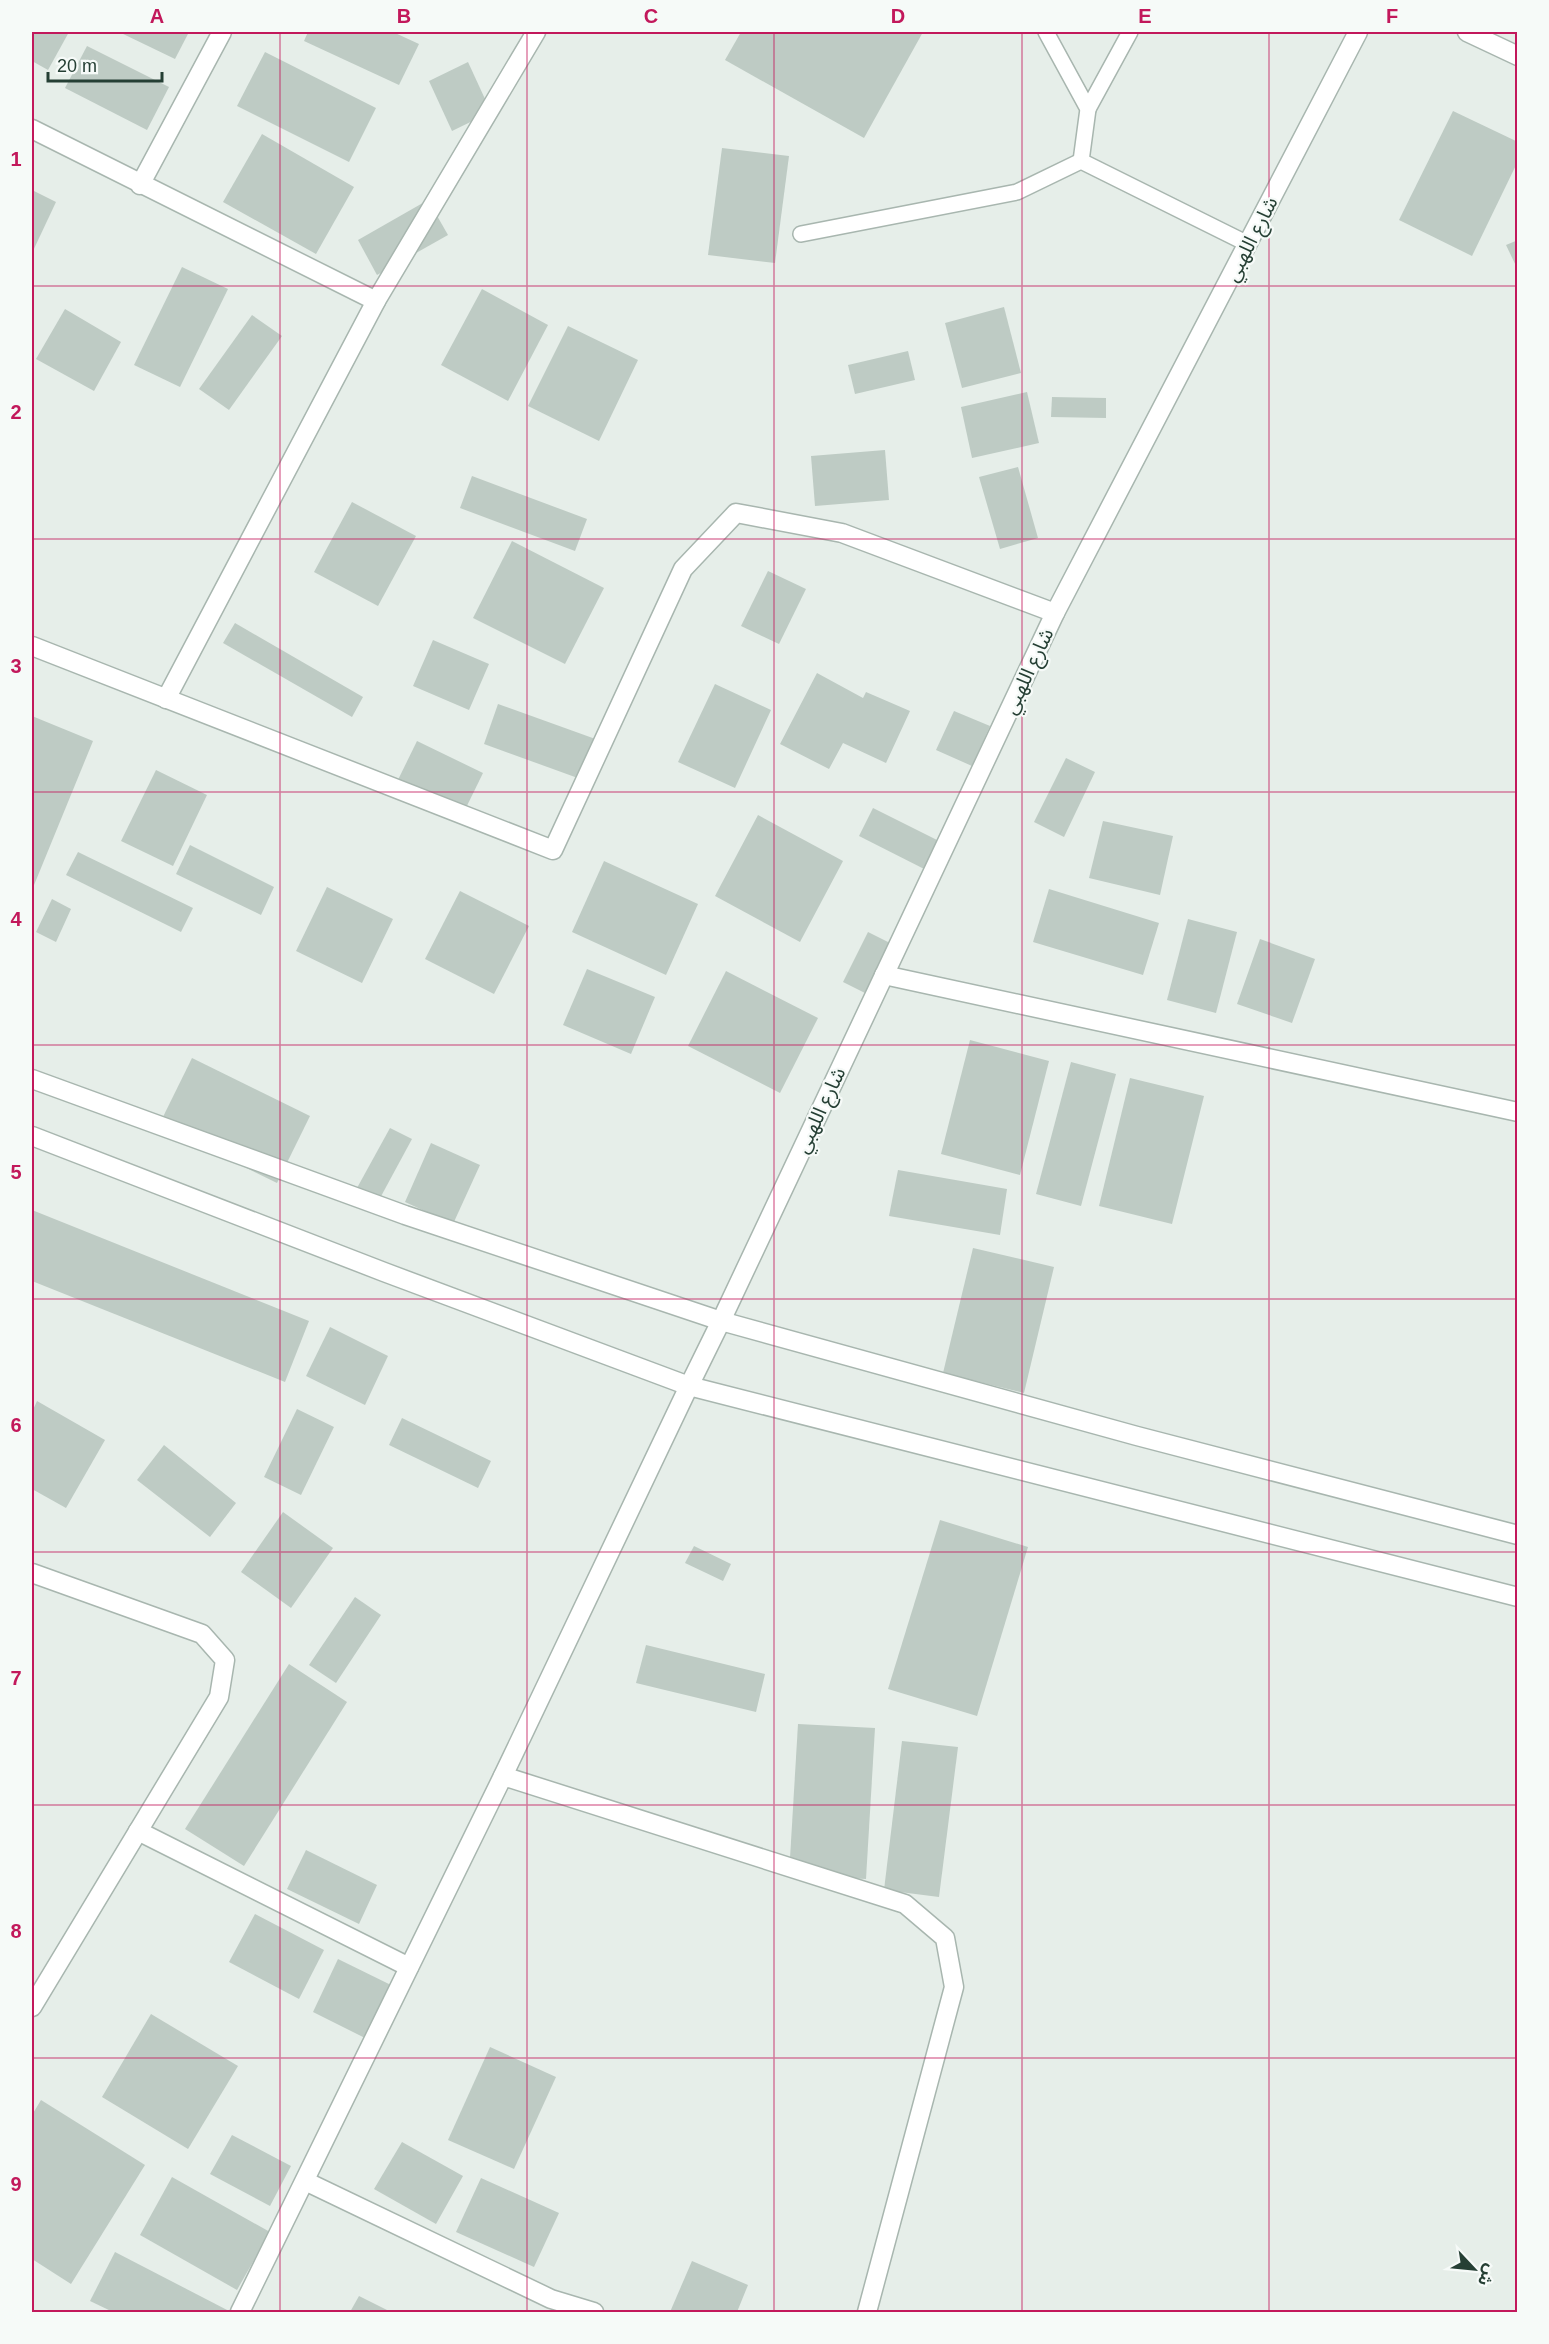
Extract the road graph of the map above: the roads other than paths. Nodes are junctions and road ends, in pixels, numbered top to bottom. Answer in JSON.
{"nodes":[{"id":1,"x":222,"y":32,"type":"edge"},
{"id":2,"x":536,"y":32,"type":"edge"},
{"id":3,"x":1046,"y":32,"type":"edge"},
{"id":4,"x":1130,"y":32,"type":"edge"},
{"id":5,"x":1358,"y":32,"type":"edge"},
{"id":6,"x":1467,"y":32,"type":"edge"},
{"id":7,"x":1518,"y":56,"type":"edge"},
{"id":8,"x":1088,"y":109,"type":"junction"},
{"id":9,"x":32,"y":129,"type":"edge"},
{"id":10,"x":1081,"y":161,"type":"junction"},
{"id":11,"x":140,"y":184,"type":"junction"},
{"id":12,"x":801,"y":234,"type":"dead end"},
{"id":13,"x":1248,"y":244,"type":"junction"},
{"id":14,"x":376,"y":301,"type":"junction"},
{"id":15,"x":1055,"y":613,"type":"junction"},
{"id":16,"x":32,"y":646,"type":"edge"},
{"id":17,"x":166,"y":699,"type":"junction"},
{"id":18,"x":884,"y":975,"type":"junction"},
{"id":19,"x":32,"y":1079,"type":"edge"},
{"id":20,"x":1518,"y":1112,"type":"edge"},
{"id":21,"x":32,"y":1136,"type":"edge"},
{"id":22,"x":720,"y":1321,"type":"junction"},
{"id":23,"x":690,"y":1386,"type":"junction"},
{"id":24,"x":1518,"y":1535,"type":"edge"},
{"id":25,"x":32,"y":1573,"type":"edge"},
{"id":26,"x":1518,"y":1597,"type":"edge"},
{"id":27,"x":503,"y":1776,"type":"junction"},
{"id":28,"x":138,"y":1831,"type":"junction"},
{"id":29,"x":409,"y":1967,"type":"junction"},
{"id":30,"x":32,"y":2007,"type":"edge"},
{"id":31,"x":305,"y":2181,"type":"junction"},
{"id":32,"x":549,"y":2306,"type":"edge"},
{"id":33,"x":240,"y":2313,"type":"edge"},
{"id":34,"x":594,"y":2313,"type":"edge"},
{"id":35,"x":867,"y":2313,"type":"edge"}],
"edges":[{"from":1,"to":11,"type":"street"},
{"from":2,"to":14,"type":"street"},
{"from":3,"to":8,"type":"lane"},
{"from":4,"to":8,"type":"lane"},
{"from":5,"to":13,"type":"street","name":"شارع اللهبي"},
{"from":6,"to":7,"type":"street"},
{"from":8,"to":10,"type":"lane"},
{"from":9,"to":11,"type":"street"},
{"from":10,"to":12,"type":"lane"},
{"from":10,"to":13,"type":"lane"},
{"from":11,"to":14,"type":"street"},
{"from":13,"to":15,"type":"street","name":"شارع اللهبي"},
{"from":14,"to":17,"type":"street"},
{"from":15,"to":17,"type":"street"},
{"from":15,"to":18,"type":"street","name":"شارع اللهبي"},
{"from":16,"to":17,"type":"street"},
{"from":18,"to":20,"type":"street"},
{"from":18,"to":22,"type":"street","name":"شارع اللهبي"},
{"from":19,"to":22,"type":"street"},
{"from":21,"to":23,"type":"street"},
{"from":22,"to":23,"type":"street","name":"شارع اللهبي"},
{"from":22,"to":24,"type":"street"},
{"from":23,"to":26,"type":"street"},
{"from":23,"to":27,"type":"street","name":"شارع اللهبي"},
{"from":25,"to":28,"type":"street"},
{"from":27,"to":29,"type":"street","name":"شارع اللهبي"},
{"from":27,"to":35,"type":"street"},
{"from":28,"to":29,"type":"street"},
{"from":28,"to":30,"type":"street"},
{"from":29,"to":31,"type":"street","name":"شارع اللهبي"},
{"from":31,"to":32,"type":"street"},
{"from":31,"to":33,"type":"street","name":"شارع اللهبي"},
{"from":32,"to":34,"type":"street"}]}
